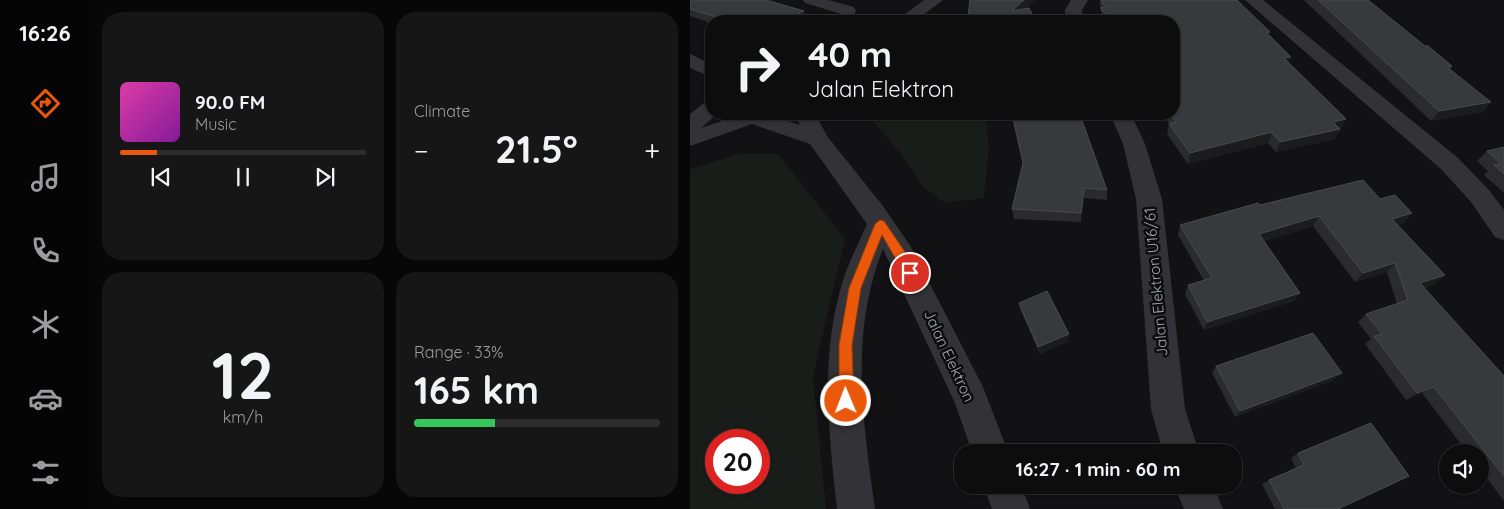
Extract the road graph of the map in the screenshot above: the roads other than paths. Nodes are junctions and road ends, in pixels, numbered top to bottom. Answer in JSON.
{"nodes":[{"id":1,"x":811,"y":0,"type":"edge"},
{"id":2,"x":935,"y":0,"type":"edge"},
{"id":3,"x":1080,"y":0,"type":"edge"},
{"id":4,"x":1253,"y":0,"type":"edge"},
{"id":5,"x":848,"y":11,"type":"dead end"},
{"id":6,"x":913,"y":15,"type":"edge"},
{"id":7,"x":1073,"y":15,"type":"edge"},
{"id":8,"x":690,"y":60,"type":"edge"},
{"id":9,"x":705,"y":68,"type":"edge"},
{"id":10,"x":705,"y":113,"type":"edge"},
{"id":11,"x":749,"y":120,"type":"edge"},
{"id":12,"x":766,"y":120,"type":"edge"},
{"id":13,"x":807,"y":120,"type":"edge"},
{"id":14,"x":1123,"y":120,"type":"edge"},
{"id":15,"x":690,"y":125,"type":"edge"},
{"id":16,"x":690,"y":139,"type":"edge"},
{"id":17,"x":818,"y":139,"type":"junction"},
{"id":18,"x":880,"y":224,"type":"junction"},
{"id":19,"x":1504,"y":230,"type":"edge"},
{"id":20,"x":987,"y":444,"type":"edge"},
{"id":21,"x":1179,"y":444,"type":"edge"},
{"id":22,"x":1005,"y":494,"type":"edge"},
{"id":23,"x":1197,"y":494,"type":"edge"},
{"id":24,"x":856,"y":509,"type":"edge"},
{"id":25,"x":1011,"y":509,"type":"edge"},
{"id":26,"x":1204,"y":509,"type":"edge"}],
"edges":[{"from":1,"to":5,"type":"street"},
{"from":2,"to":6,"type":"street"},
{"from":3,"to":7,"type":"street"},
{"from":4,"to":19,"type":"street"},
{"from":8,"to":9,"type":"street"},
{"from":10,"to":15,"type":"street"},
{"from":11,"to":16,"type":"street"},
{"from":12,"to":17,"type":"street"},
{"from":13,"to":17,"type":"street","name":"Jalan Elektron"},
{"from":14,"to":21,"type":"street","name":"Jalan Elektron U16/61"},
{"from":17,"to":18,"type":"street","name":"Jalan Elektron"},
{"from":18,"to":20,"type":"street","name":"Jalan Elektron"},
{"from":18,"to":24,"type":"street"},
{"from":22,"to":25,"type":"street"},
{"from":23,"to":26,"type":"street"}]}
